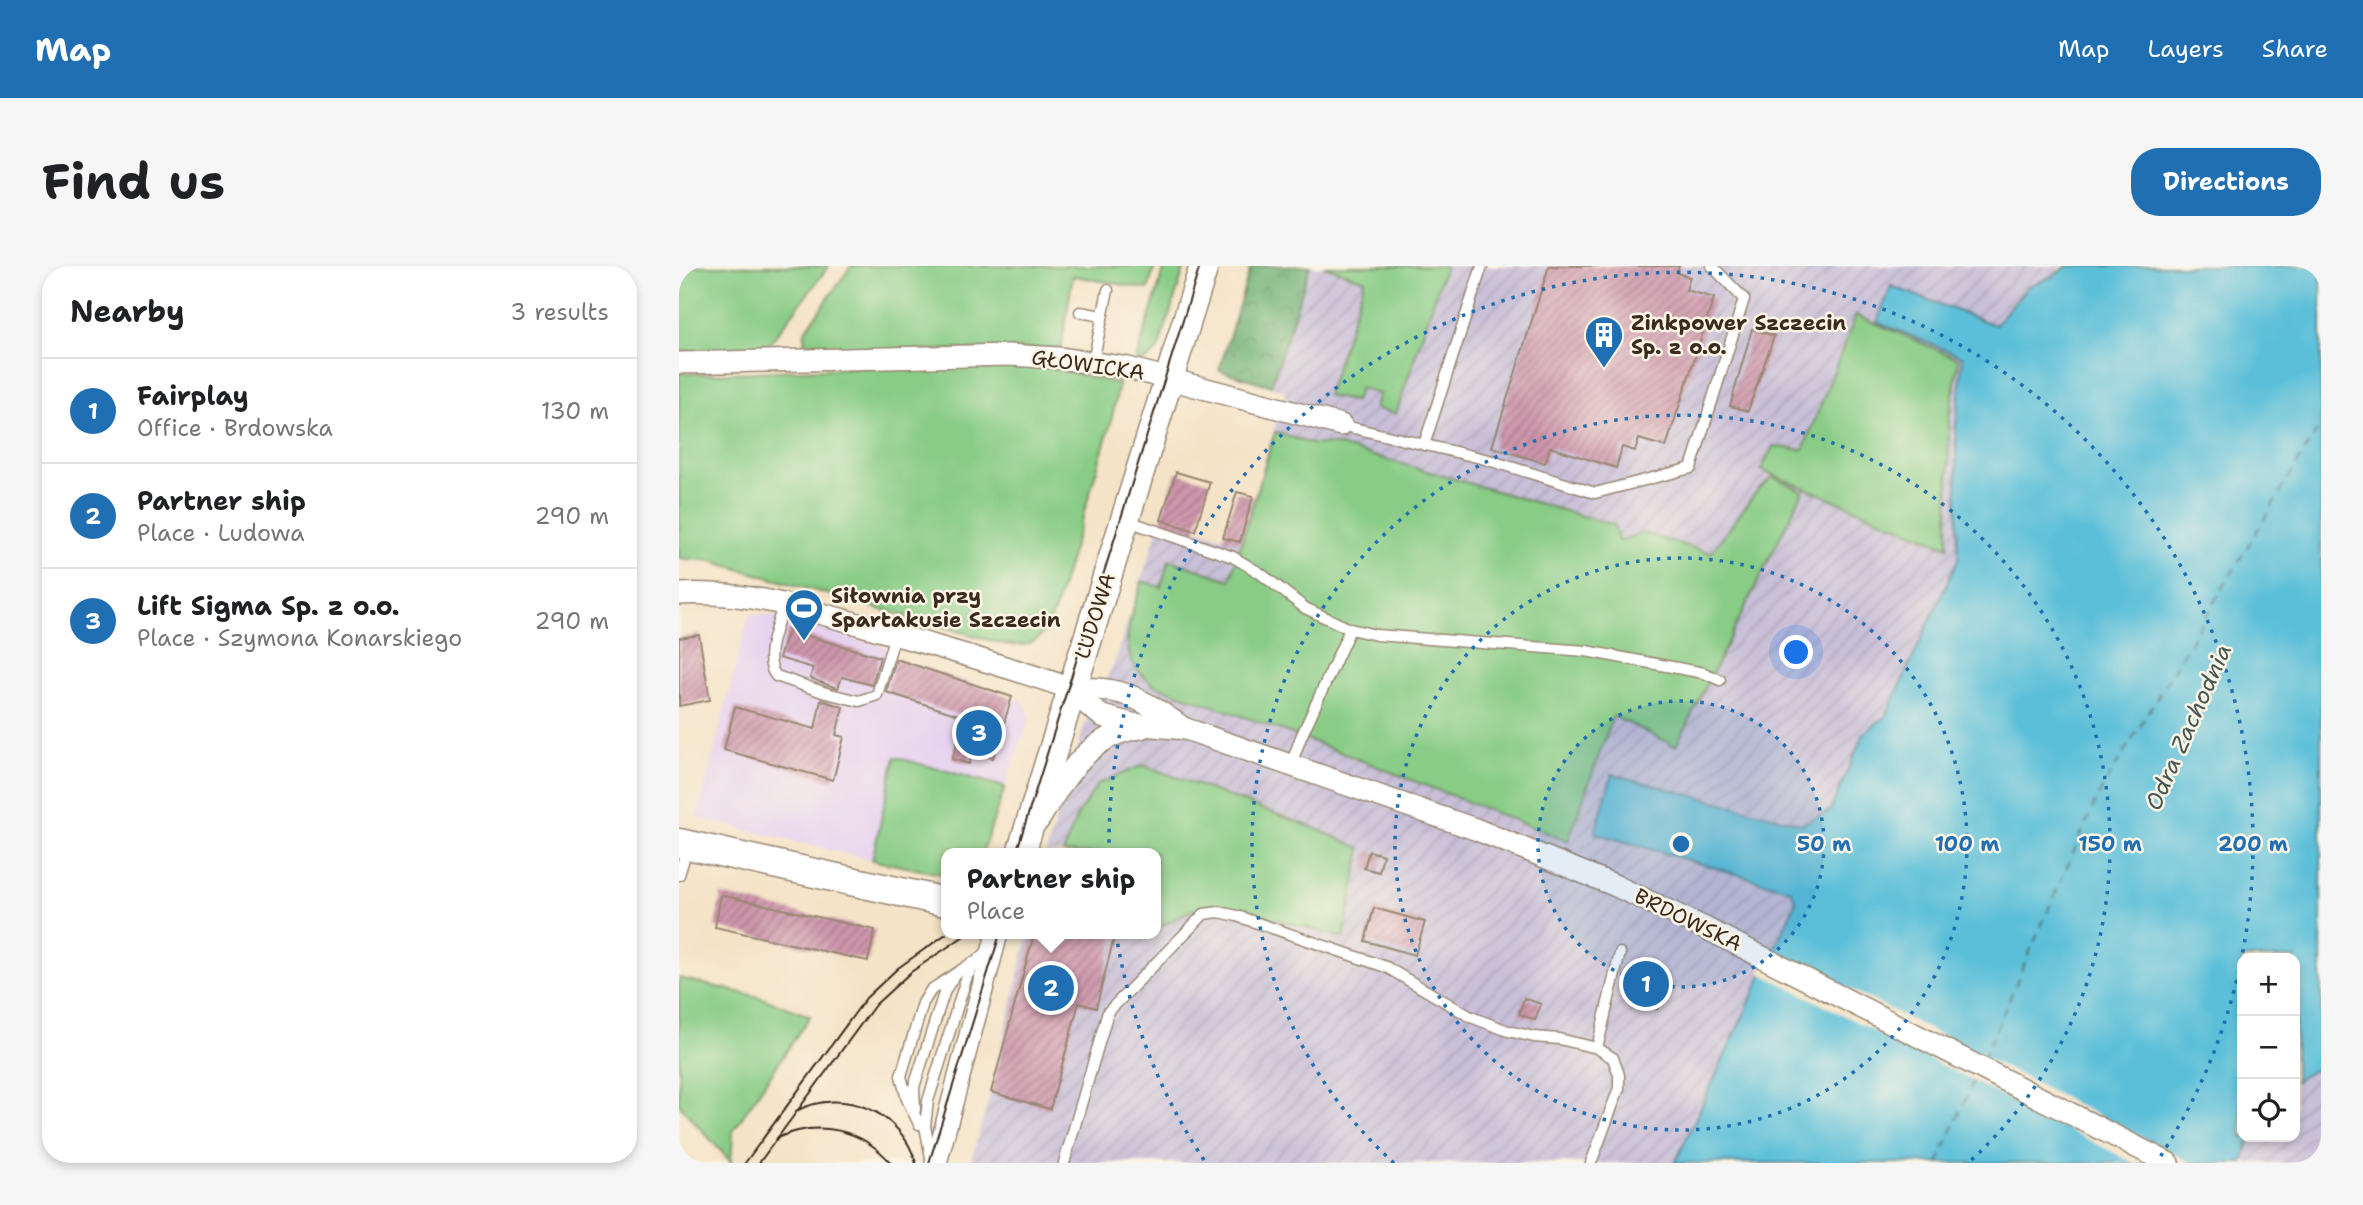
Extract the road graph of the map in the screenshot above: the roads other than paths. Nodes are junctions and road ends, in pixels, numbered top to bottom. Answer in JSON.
{"nodes":[{"id":1,"x":1204,"y":266,"type":"edge"},
{"id":2,"x":1482,"y":266,"type":"edge"},
{"id":3,"x":1712,"y":266,"type":"edge"},
{"id":4,"x":1108,"y":290,"type":"dead end"},
{"id":5,"x":1080,"y":312,"type":"dead end"},
{"id":6,"x":1102,"y":316,"type":"junction"},
{"id":7,"x":1093,"y":362,"type":"junction"},
{"id":8,"x":679,"y":363,"type":"edge"},
{"id":9,"x":1169,"y":378,"type":"junction"},
{"id":10,"x":1341,"y":425,"type":"joint"},
{"id":11,"x":1425,"y":445,"type":"junction"},
{"id":12,"x":1125,"y":520,"type":"junction"},
{"id":13,"x":679,"y":594,"type":"edge"},
{"id":14,"x":784,"y":603,"type":"junction"},
{"id":15,"x":1350,"y":629,"type":"junction"},
{"id":16,"x":895,"y":635,"type":"junction"},
{"id":17,"x":1720,"y":680,"type":"dead end"},
{"id":18,"x":1072,"y":689,"type":"junction"},
{"id":19,"x":1158,"y":727,"type":"junction"},
{"id":20,"x":1186,"y":729,"type":"junction"},
{"id":21,"x":1291,"y":765,"type":"junction"},
{"id":22,"x":684,"y":844,"type":"edge"},
{"id":23,"x":1022,"y":848,"type":"edge"},
{"id":24,"x":1023,"y":848,"type":"edge"},
{"id":25,"x":679,"y":875,"type":"edge"},
{"id":26,"x":941,"y":901,"type":"edge"},
{"id":27,"x":990,"y":945,"type":"edge"},
{"id":28,"x":1620,"y":953,"type":"dead end"},
{"id":29,"x":963,"y":969,"type":"junction"},
{"id":30,"x":1597,"y":1048,"type":"junction"},
{"id":31,"x":919,"y":1124,"type":"junction"},
{"id":32,"x":936,"y":1160,"type":"edge"},
{"id":33,"x":1064,"y":1163,"type":"edge"},
{"id":34,"x":1591,"y":1163,"type":"edge"},
{"id":35,"x":2168,"y":1163,"type":"edge"}],
"edges":[{"from":1,"to":9,"type":"street","name":"LUDOWA"},
{"from":2,"to":11,"type":"lane"},
{"from":3,"to":11,"type":"lane","name":"GŁOWICKA"},
{"from":4,"to":6,"type":"lane"},
{"from":5,"to":6,"type":"lane"},
{"from":6,"to":7,"type":"lane"},
{"from":7,"to":8,"type":"street","name":"GŁOWICKA"},
{"from":7,"to":9,"type":"street","name":"GŁOWICKA"},
{"from":9,"to":10,"type":"street","name":"GŁOWICKA"},
{"from":9,"to":12,"type":"street","name":"LUDOWA"},
{"from":10,"to":11,"type":"lane","name":"GŁOWICKA"},
{"from":12,"to":15,"type":"lane"},
{"from":12,"to":18,"type":"street","name":"LUDOWA"},
{"from":13,"to":14,"type":"street"},
{"from":14,"to":16,"type":"street"},
{"from":14,"to":16,"type":"lane"},
{"from":15,"to":17,"type":"lane"},
{"from":15,"to":21,"type":"lane"},
{"from":16,"to":18,"type":"street"},
{"from":18,"to":19,"type":"street","name":"BRDOWSKA"},
{"from":18,"to":20,"type":"street","name":"BRDOWSKA"},
{"from":18,"to":23,"type":"street","name":"LUDOWA"},
{"from":19,"to":20,"type":"street","name":"BRDOWSKA"},
{"from":19,"to":24,"type":"street","name":"BRDOWSKA"},
{"from":20,"to":21,"type":"street","name":"BRDOWSKA"},
{"from":21,"to":35,"type":"street","name":"BRDOWSKA"},
{"from":22,"to":25,"type":"lane"},
{"from":22,"to":26,"type":"street"},
{"from":27,"to":29,"type":"lane"},
{"from":27,"to":32,"type":"street"},
{"from":28,"to":30,"type":"lane"},
{"from":29,"to":31,"type":"lane"},
{"from":29,"to":31,"type":"lane"},
{"from":30,"to":33,"type":"lane"},
{"from":30,"to":34,"type":"lane"},
{"from":31,"to":32,"type":"lane"}]}
